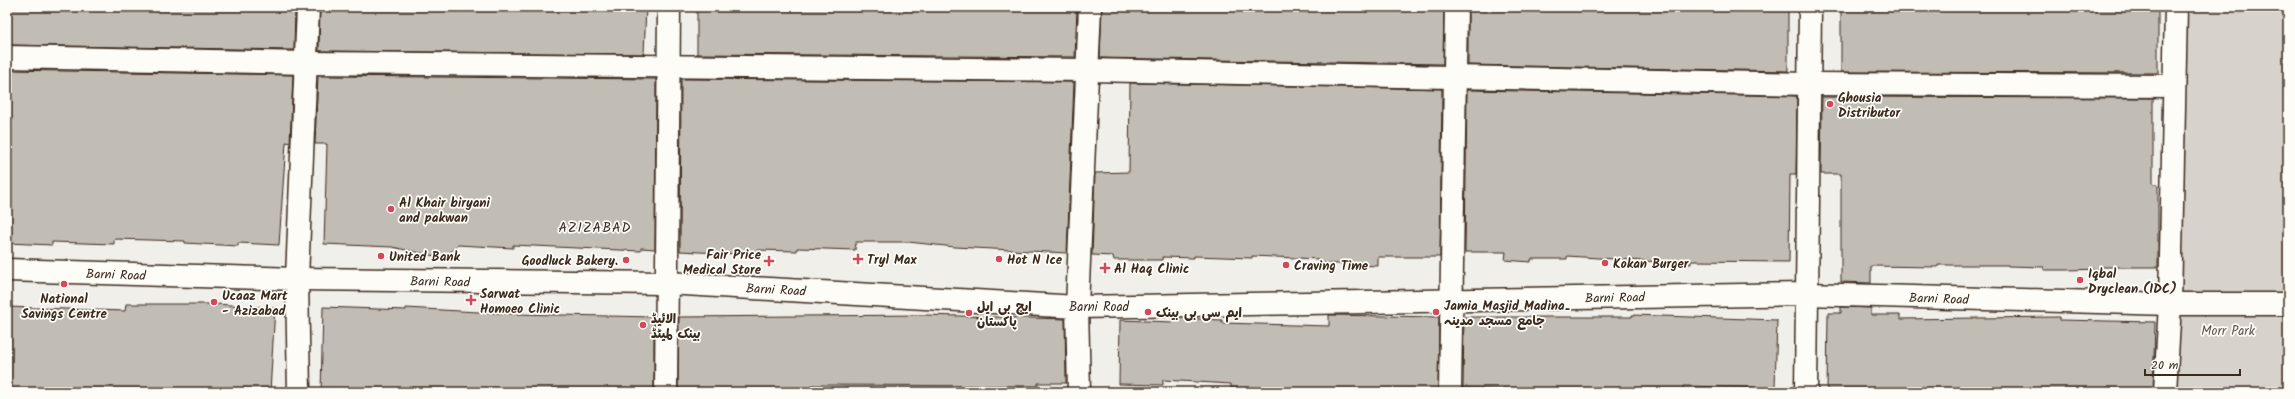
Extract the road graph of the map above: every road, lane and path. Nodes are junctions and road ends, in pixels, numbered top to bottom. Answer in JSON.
{"nodes":[{"id":1,"x":308,"y":7,"type":"edge"},
{"id":2,"x":669,"y":7,"type":"edge"},
{"id":3,"x":1090,"y":7,"type":"edge"},
{"id":4,"x":1456,"y":7,"type":"edge"},
{"id":5,"x":1810,"y":7,"type":"edge"},
{"id":6,"x":2176,"y":7,"type":"edge"},
{"id":7,"x":7,"y":57,"type":"edge"},
{"id":8,"x":306,"y":64,"type":"junction"},
{"id":9,"x":668,"y":67,"type":"junction"},
{"id":10,"x":1087,"y":70,"type":"junction"},
{"id":11,"x":1455,"y":77,"type":"junction"},
{"id":12,"x":1809,"y":84,"type":"junction"},
{"id":13,"x":2174,"y":86,"type":"junction"},
{"id":14,"x":7,"y":270,"type":"edge"},
{"id":15,"x":297,"y":279,"type":"junction"},
{"id":16,"x":667,"y":283,"type":"junction"},
{"id":17,"x":1806,"y":294,"type":"junction"},
{"id":18,"x":1450,"y":300,"type":"junction"},
{"id":19,"x":2170,"y":304,"type":"junction"},
{"id":20,"x":2288,"y":304,"type":"edge"},
{"id":21,"x":1076,"y":306,"type":"junction"},
{"id":22,"x":299,"y":392,"type":"edge"},
{"id":23,"x":666,"y":392,"type":"edge"},
{"id":24,"x":1079,"y":392,"type":"edge"},
{"id":25,"x":1450,"y":392,"type":"edge"},
{"id":26,"x":1806,"y":392,"type":"edge"},
{"id":27,"x":2165,"y":392,"type":"edge"}],
"edges":[{"from":1,"to":8,"type":"street"},
{"from":2,"to":9,"type":"street"},
{"from":3,"to":10,"type":"street"},
{"from":4,"to":11,"type":"street"},
{"from":5,"to":12,"type":"street"},
{"from":6,"to":13,"type":"street"},
{"from":7,"to":8,"type":"street"},
{"from":8,"to":9,"type":"street"},
{"from":8,"to":15,"type":"street"},
{"from":9,"to":10,"type":"street"},
{"from":9,"to":16,"type":"street"},
{"from":10,"to":11,"type":"street"},
{"from":10,"to":21,"type":"street"},
{"from":11,"to":12,"type":"street"},
{"from":11,"to":18,"type":"street"},
{"from":12,"to":13,"type":"street"},
{"from":12,"to":17,"type":"street"},
{"from":13,"to":19,"type":"street"},
{"from":14,"to":15,"type":"street","name":"Barni Road"},
{"from":15,"to":16,"type":"street","name":"Barni Road"},
{"from":15,"to":22,"type":"street"},
{"from":16,"to":21,"type":"street","name":"Barni Road"},
{"from":16,"to":23,"type":"street"},
{"from":17,"to":18,"type":"street","name":"Barni Road"},
{"from":17,"to":19,"type":"street","name":"Barni Road"},
{"from":17,"to":26,"type":"street"},
{"from":18,"to":21,"type":"street","name":"Barni Road"},
{"from":18,"to":25,"type":"street"},
{"from":19,"to":20,"type":"street","name":"Barni Road"},
{"from":19,"to":27,"type":"street"},
{"from":21,"to":24,"type":"street"}]}
